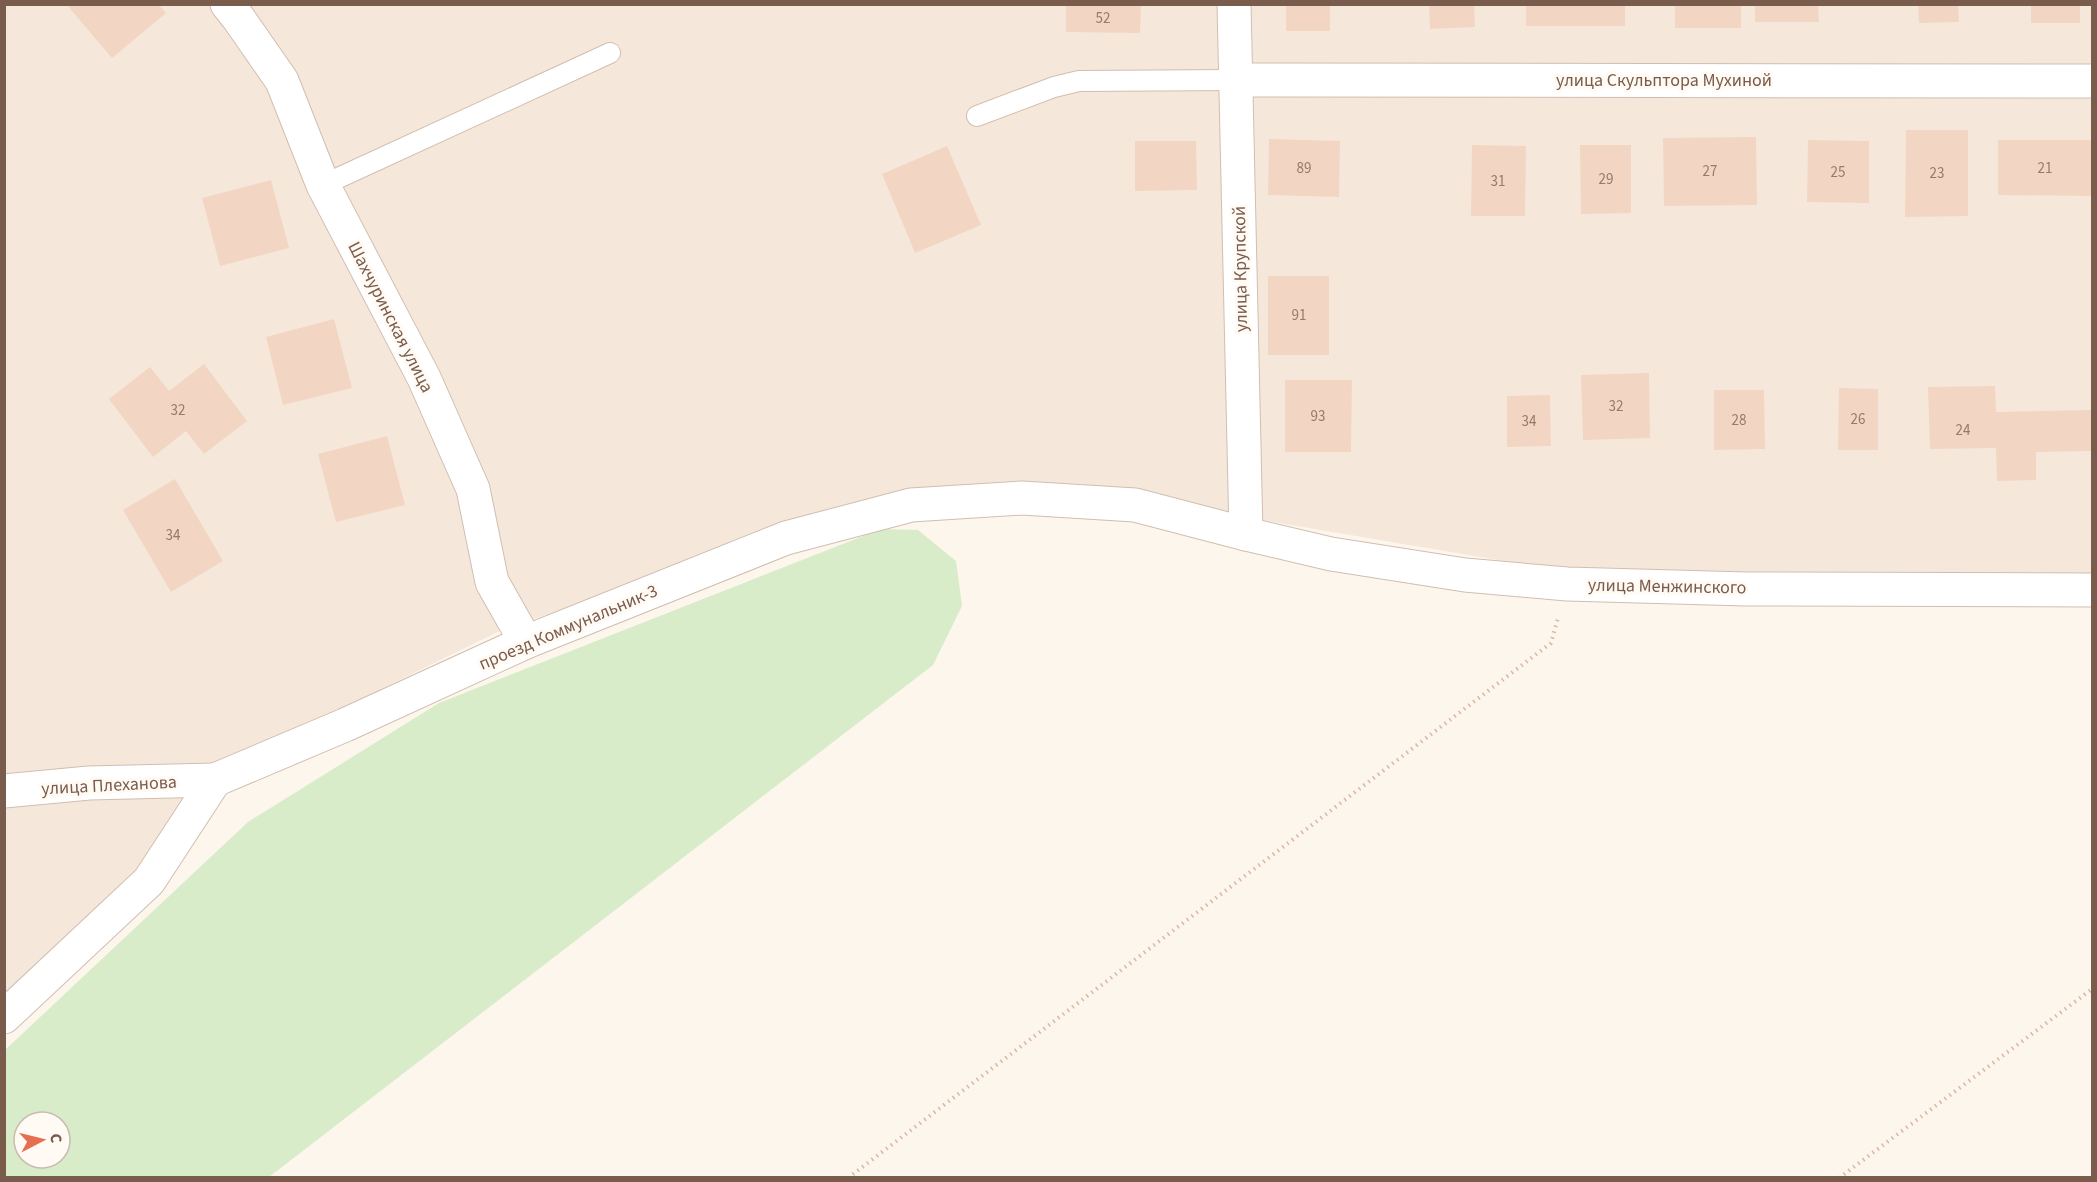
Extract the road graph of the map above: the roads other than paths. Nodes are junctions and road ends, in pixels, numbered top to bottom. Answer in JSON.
{"nodes":[{"id":1,"x":227,"y":4,"type":"edge"},
{"id":2,"x":1234,"y":4,"type":"edge"},
{"id":3,"x":610,"y":53,"type":"dead end"},
{"id":4,"x":1235,"y":80,"type":"junction"},
{"id":5,"x":2092,"y":81,"type":"edge"},
{"id":6,"x":977,"y":116,"type":"dead end"},
{"id":7,"x":323,"y":185,"type":"junction"},
{"id":8,"x":1246,"y":534,"type":"junction"},
{"id":9,"x":2092,"y":590,"type":"edge"},
{"id":10,"x":526,"y":642,"type":"junction"},
{"id":11,"x":214,"y":780,"type":"junction"},
{"id":12,"x":4,"y":791,"type":"edge"},
{"id":13,"x":4,"y":1017,"type":"edge"}],
"edges":[{"from":1,"to":7,"type":"street","name":"Шахчуринская улица"},
{"from":2,"to":4,"type":"street","name":"улица Крупской"},
{"from":3,"to":7,"type":"lane"},
{"from":4,"to":5,"type":"street","name":"улица Скульптора Мухиной"},
{"from":4,"to":6,"type":"lane"},
{"from":4,"to":8,"type":"street","name":"улица Крупской"},
{"from":7,"to":10,"type":"street","name":"Шахчуринская улица"},
{"from":8,"to":9,"type":"street","name":"улица Менжинского"},
{"from":8,"to":10,"type":"street","name":"проезд Коммунальник-3"},
{"from":10,"to":11,"type":"street","name":"проезд Коммунальник-3"},
{"from":11,"to":12,"type":"street","name":"улица Плеханова"},
{"from":11,"to":13,"type":"street"}]}
